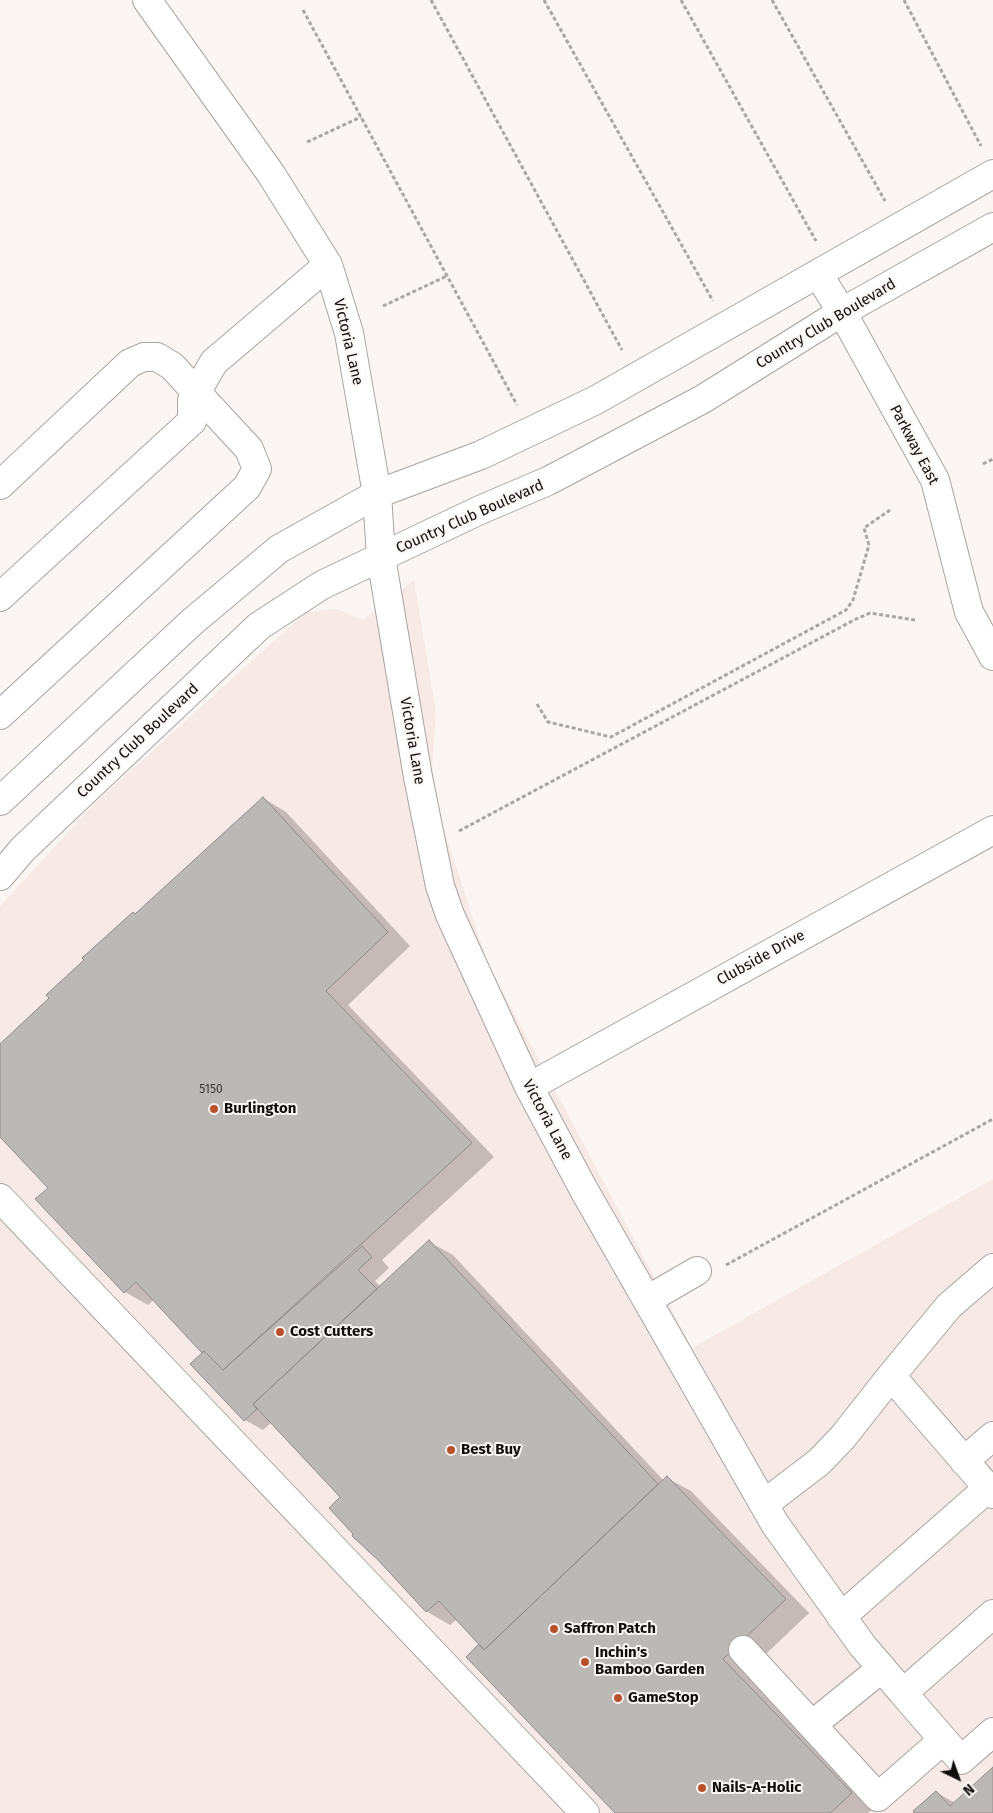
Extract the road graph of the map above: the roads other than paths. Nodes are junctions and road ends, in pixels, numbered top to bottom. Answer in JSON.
{"nodes":[{"id":1,"x":147,"y":0,"type":"edge"},
{"id":2,"x":993,"y":174,"type":"edge"},
{"id":3,"x":993,"y":227,"type":"edge"},
{"id":4,"x":328,"y":265,"type":"junction"},
{"id":5,"x":818,"y":274,"type":"junction"},
{"id":6,"x":842,"y":312,"type":"junction"},
{"id":7,"x":196,"y":393,"type":"junction"},
{"id":8,"x":0,"y":485,"type":"edge"},
{"id":9,"x":377,"y":494,"type":"junction"},
{"id":10,"x":381,"y":557,"type":"junction"},
{"id":11,"x":0,"y":597,"type":"edge"},
{"id":12,"x":993,"y":656,"type":"edge"},
{"id":13,"x":0,"y":715,"type":"edge"},
{"id":14,"x":0,"y":800,"type":"edge"},
{"id":15,"x":993,"y":830,"type":"edge"},
{"id":16,"x":0,"y":876,"type":"edge"},
{"id":17,"x":529,"y":1087,"type":"junction"},
{"id":18,"x":0,"y":1198,"type":"edge"},
{"id":19,"x":993,"y":1268,"type":"edge"},
{"id":20,"x":697,"y":1271,"type":"road end"},
{"id":21,"x":648,"y":1300,"type":"junction"},
{"id":22,"x":891,"y":1376,"type":"junction"},
{"id":23,"x":993,"y":1436,"type":"edge"},
{"id":24,"x":964,"y":1461,"type":"junction"},
{"id":25,"x":990,"y":1491,"type":"edge"},
{"id":26,"x":764,"y":1504,"type":"junction"},
{"id":27,"x":993,"y":1614,"type":"edge"},
{"id":28,"x":841,"y":1617,"type":"junction"},
{"id":29,"x":743,"y":1650,"type":"dead end"},
{"id":30,"x":882,"y":1668,"type":"junction"},
{"id":31,"x":903,"y":1693,"type":"junction"},
{"id":32,"x":812,"y":1725,"type":"junction"},
{"id":33,"x":993,"y":1732,"type":"edge"},
{"id":34,"x":943,"y":1740,"type":"junction"},
{"id":35,"x":585,"y":1813,"type":"edge"}],
"edges":[{"from":1,"to":4,"type":"street","name":"Victoria Lane"},
{"from":2,"to":5,"type":"street"},
{"from":3,"to":6,"type":"street","name":"Country Club Boulevard"},
{"from":4,"to":7,"type":"street"},
{"from":4,"to":9,"type":"street","name":"Victoria Lane"},
{"from":5,"to":6,"type":"street","name":"Parkway East"},
{"from":5,"to":9,"type":"street"},
{"from":6,"to":10,"type":"street","name":"Country Club Boulevard"},
{"from":6,"to":12,"type":"street","name":"Parkway East"},
{"from":7,"to":8,"type":"street"},
{"from":7,"to":11,"type":"street"},
{"from":7,"to":13,"type":"street"},
{"from":9,"to":10,"type":"street","name":"Victoria Lane"},
{"from":9,"to":14,"type":"street"},
{"from":10,"to":16,"type":"street","name":"Country Club Boulevard"},
{"from":10,"to":17,"type":"street","name":"Victoria Lane"},
{"from":15,"to":17,"type":"street","name":"Clubside Drive"},
{"from":17,"to":21,"type":"street","name":"Victoria Lane"},
{"from":18,"to":35,"type":"street"},
{"from":19,"to":22,"type":"street"},
{"from":20,"to":21,"type":"street"},
{"from":21,"to":26,"type":"street","name":"Victoria Lane"},
{"from":22,"to":24,"type":"street"},
{"from":22,"to":26,"type":"street"},
{"from":23,"to":24,"type":"street"},
{"from":24,"to":25,"type":"street"},
{"from":25,"to":28,"type":"street"},
{"from":26,"to":28,"type":"street","name":"Victoria Lane"},
{"from":27,"to":31,"type":"street"},
{"from":28,"to":30,"type":"street","name":"Victoria Lane"},
{"from":29,"to":32,"type":"street"},
{"from":30,"to":31,"type":"street","name":"Victoria Lane"},
{"from":30,"to":32,"type":"street"},
{"from":31,"to":34,"type":"street","name":"Victoria Lane"},
{"from":32,"to":34,"type":"street"},
{"from":33,"to":34,"type":"street","name":"Victoria Lane"}]}
